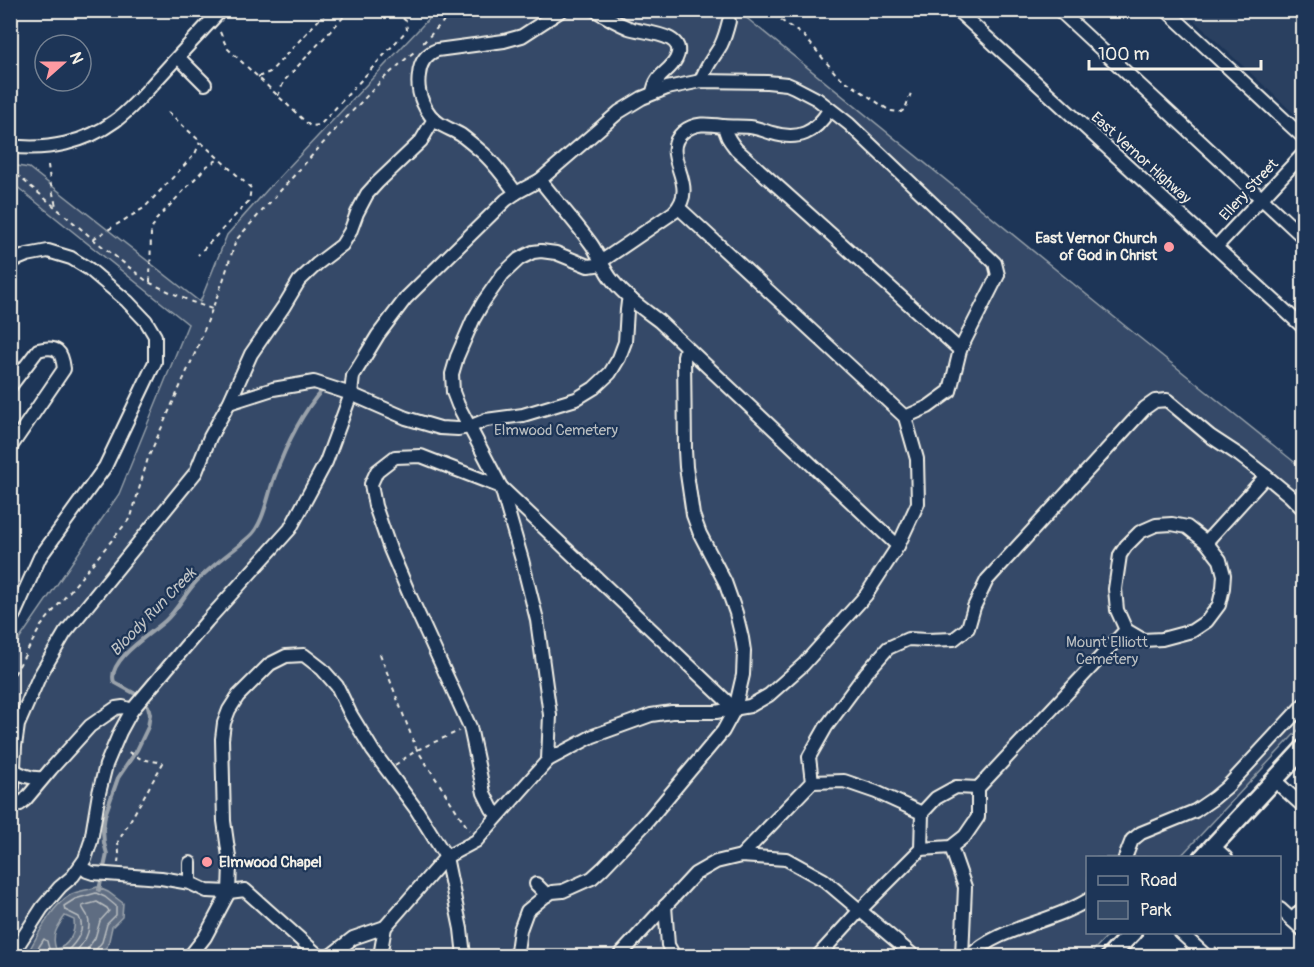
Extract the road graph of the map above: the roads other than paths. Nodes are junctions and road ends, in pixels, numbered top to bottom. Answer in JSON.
{"nodes":[{"id":1,"x":221,"y":10,"type":"edge"},
{"id":2,"x":561,"y":10,"type":"edge"},
{"id":3,"x":595,"y":10,"type":"edge"},
{"id":4,"x":957,"y":10,"type":"edge"},
{"id":5,"x":1059,"y":10,"type":"edge"},
{"id":6,"x":1166,"y":10,"type":"edge"},
{"id":7,"x":729,"y":21,"type":"dead end"},
{"id":8,"x":178,"y":57,"type":"junction"},
{"id":9,"x":701,"y":81,"type":"junction"},
{"id":10,"x":205,"y":84,"type":"dead end"},
{"id":11,"x":653,"y":93,"type":"junction"},
{"id":12,"x":830,"y":110,"type":"junction"},
{"id":13,"x":434,"y":119,"type":"junction"},
{"id":14,"x":725,"y":127,"type":"junction"},
{"id":15,"x":1304,"y":138,"type":"edge"},
{"id":16,"x":10,"y":146,"type":"edge"},
{"id":17,"x":1304,"y":153,"type":"edge"},
{"id":18,"x":540,"y":180,"type":"junction"},
{"id":19,"x":516,"y":193,"type":"junction"},
{"id":20,"x":1261,"y":198,"type":"junction"},
{"id":21,"x":679,"y":208,"type":"junction"},
{"id":22,"x":1304,"y":238,"type":"edge"},
{"id":23,"x":1216,"y":247,"type":"junction"},
{"id":24,"x":602,"y":261,"type":"junction"},
{"id":25,"x":10,"y":262,"type":"edge"},
{"id":26,"x":631,"y":298,"type":"junction"},
{"id":27,"x":1304,"y":328,"type":"edge"},
{"id":28,"x":686,"y":348,"type":"junction"},
{"id":29,"x":960,"y":350,"type":"junction"},
{"id":30,"x":10,"y":387,"type":"edge"},
{"id":31,"x":351,"y":394,"type":"junction"},
{"id":32,"x":229,"y":403,"type":"junction"},
{"id":33,"x":905,"y":417,"type":"junction"},
{"id":34,"x":469,"y":427,"type":"junction"},
{"id":35,"x":10,"y":448,"type":"edge"},
{"id":36,"x":1266,"y":476,"type":"junction"},
{"id":37,"x":501,"y":487,"type":"junction"},
{"id":38,"x":1304,"y":510,"type":"edge"},
{"id":39,"x":1206,"y":542,"type":"junction"},
{"id":40,"x":898,"y":546,"type":"junction"},
{"id":41,"x":10,"y":617,"type":"edge"},
{"id":42,"x":1126,"y":630,"type":"junction"},
{"id":43,"x":138,"y":702,"type":"junction"},
{"id":44,"x":1304,"y":704,"type":"edge"},
{"id":45,"x":735,"y":709,"type":"junction"},
{"id":46,"x":1304,"y":748,"type":"edge"},
{"id":47,"x":548,"y":760,"type":"junction"},
{"id":48,"x":14,"y":770,"type":"junction"},
{"id":49,"x":43,"y":778,"type":"junction"},
{"id":50,"x":1274,"y":780,"type":"junction"},
{"id":51,"x":812,"y":782,"type":"junction"},
{"id":52,"x":978,"y":788,"type":"junction"},
{"id":53,"x":10,"y":798,"type":"edge"},
{"id":54,"x":10,"y":807,"type":"edge"},
{"id":55,"x":1304,"y":807,"type":"edge"},
{"id":56,"x":922,"y":813,"type":"junction"},
{"id":57,"x":498,"y":814,"type":"junction"},
{"id":58,"x":951,"y":847,"type":"junction"},
{"id":59,"x":921,"y":849,"type":"junction"},
{"id":60,"x":1214,"y":854,"type":"edge"},
{"id":61,"x":741,"y":856,"type":"junction"},
{"id":62,"x":1126,"y":856,"type":"edge"},
{"id":63,"x":446,"y":858,"type":"junction"},
{"id":64,"x":190,"y":863,"type":"dead end"},
{"id":65,"x":81,"y":866,"type":"junction"},
{"id":66,"x":190,"y":883,"type":"junction"},
{"id":67,"x":536,"y":884,"type":"dead end"},
{"id":68,"x":229,"y":892,"type":"junction"},
{"id":69,"x":547,"y":895,"type":"junction"},
{"id":70,"x":1086,"y":901,"type":"edge"},
{"id":71,"x":665,"y":906,"type":"junction"},
{"id":72,"x":1304,"y":907,"type":"edge"},
{"id":73,"x":860,"y":910,"type":"junction"},
{"id":74,"x":1281,"y":910,"type":"edge"},
{"id":75,"x":1292,"y":920,"type":"junction"},
{"id":76,"x":386,"y":927,"type":"junction"},
{"id":77,"x":1304,"y":931,"type":"edge"},
{"id":78,"x":1132,"y":934,"type":"edge"},
{"id":79,"x":1181,"y":934,"type":"edge"},
{"id":80,"x":11,"y":957,"type":"edge"},
{"id":81,"x":190,"y":957,"type":"edge"},
{"id":82,"x":319,"y":957,"type":"edge"},
{"id":83,"x":330,"y":957,"type":"edge"},
{"id":84,"x":380,"y":957,"type":"edge"},
{"id":85,"x":464,"y":957,"type":"edge"},
{"id":86,"x":514,"y":957,"type":"edge"},
{"id":87,"x":619,"y":957,"type":"edge"},
{"id":88,"x":674,"y":957,"type":"edge"},
{"id":89,"x":818,"y":957,"type":"edge"},
{"id":90,"x":914,"y":957,"type":"edge"},
{"id":91,"x":962,"y":957,"type":"edge"},
{"id":92,"x":970,"y":957,"type":"edge"},
{"id":93,"x":1110,"y":957,"type":"edge"},
{"id":94,"x":1206,"y":957,"type":"edge"}],
"edges":[{"from":1,"to":8,"type":"street"},
{"from":2,"to":13,"type":"street"},
{"from":3,"to":11,"type":"street"},
{"from":4,"to":23,"type":"street","name":"East Vernor Highway"},
{"from":5,"to":20,"type":"street"},
{"from":6,"to":15,"type":"street"},
{"from":7,"to":9,"type":"street"},
{"from":8,"to":10,"type":"street"},
{"from":8,"to":16,"type":"street"},
{"from":9,"to":11,"type":"street"},
{"from":9,"to":12,"type":"street"},
{"from":11,"to":18,"type":"street"},
{"from":12,"to":14,"type":"street"},
{"from":12,"to":29,"type":"street"},
{"from":13,"to":19,"type":"street"},
{"from":13,"to":32,"type":"street"},
{"from":14,"to":21,"type":"street"},
{"from":14,"to":29,"type":"street"},
{"from":17,"to":20,"type":"street","name":"Ellery Street"},
{"from":18,"to":19,"type":"street"},
{"from":18,"to":24,"type":"street"},
{"from":19,"to":31,"type":"street"},
{"from":20,"to":22,"type":"street"},
{"from":20,"to":23,"type":"street","name":"Ellery Street"},
{"from":21,"to":24,"type":"street"},
{"from":21,"to":33,"type":"street"},
{"from":23,"to":27,"type":"street","name":"East Vernor Highway"},
{"from":24,"to":26,"type":"street"},
{"from":24,"to":34,"type":"street"},
{"from":25,"to":41,"type":"street"},
{"from":26,"to":28,"type":"street"},
{"from":26,"to":34,"type":"street"},
{"from":28,"to":40,"type":"street"},
{"from":28,"to":45,"type":"street"},
{"from":29,"to":33,"type":"street"},
{"from":30,"to":35,"type":"street"},
{"from":31,"to":32,"type":"street"},
{"from":31,"to":34,"type":"street"},
{"from":31,"to":43,"type":"street"},
{"from":32,"to":48,"type":"street"},
{"from":33,"to":40,"type":"street"},
{"from":34,"to":37,"type":"street"},
{"from":36,"to":38,"type":"street"},
{"from":36,"to":39,"type":"street"},
{"from":36,"to":51,"type":"street"},
{"from":37,"to":45,"type":"street"},
{"from":37,"to":47,"type":"street"},
{"from":37,"to":57,"type":"street"},
{"from":39,"to":42,"type":"street"},
{"from":39,"to":42,"type":"street"},
{"from":40,"to":45,"type":"street"},
{"from":42,"to":52,"type":"street"},
{"from":43,"to":49,"type":"street"},
{"from":43,"to":65,"type":"street"},
{"from":44,"to":62,"type":"street"},
{"from":45,"to":47,"type":"street"},
{"from":45,"to":69,"type":"street"},
{"from":46,"to":50,"type":"main road"},
{"from":47,"to":57,"type":"street"},
{"from":48,"to":49,"type":"street"},
{"from":48,"to":53,"type":"street"},
{"from":49,"to":54,"type":"street"},
{"from":50,"to":55,"type":"street"},
{"from":50,"to":60,"type":"main road"},
{"from":51,"to":56,"type":"street"},
{"from":51,"to":61,"type":"street"},
{"from":52,"to":56,"type":"street"},
{"from":52,"to":58,"type":"street"},
{"from":56,"to":59,"type":"street"},
{"from":57,"to":63,"type":"street"},
{"from":58,"to":59,"type":"street"},
{"from":58,"to":91,"type":"street"},
{"from":59,"to":73,"type":"street"},
{"from":61,"to":71,"type":"street"},
{"from":61,"to":73,"type":"street"},
{"from":63,"to":68,"type":"street"},
{"from":63,"to":76,"type":"street"},
{"from":63,"to":85,"type":"street"},
{"from":64,"to":66,"type":"street"},
{"from":65,"to":66,"type":"street"},
{"from":65,"to":80,"type":"street"},
{"from":66,"to":68,"type":"street"},
{"from":67,"to":69,"type":"street"},
{"from":68,"to":81,"type":"street"},
{"from":68,"to":82,"type":"street"},
{"from":69,"to":86,"type":"street"},
{"from":70,"to":92,"type":"street"},
{"from":71,"to":87,"type":"street"},
{"from":71,"to":88,"type":"street"},
{"from":72,"to":75,"type":"street"},
{"from":73,"to":89,"type":"street"},
{"from":73,"to":90,"type":"street"},
{"from":74,"to":75,"type":"street"},
{"from":75,"to":77,"type":"street"},
{"from":76,"to":83,"type":"street"},
{"from":76,"to":84,"type":"street"},
{"from":78,"to":93,"type":"main road"},
{"from":79,"to":94,"type":"street"}]}
